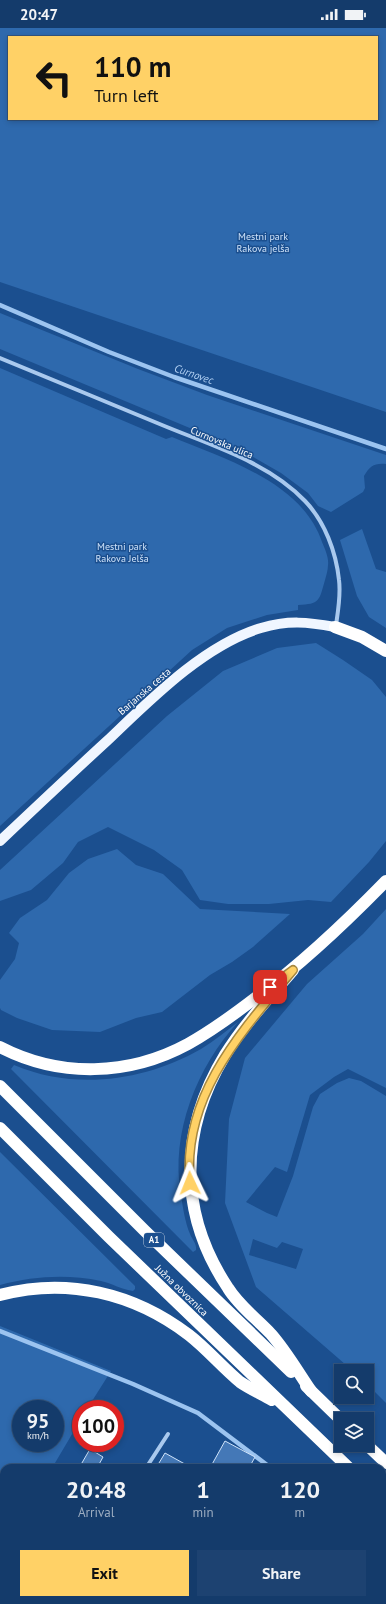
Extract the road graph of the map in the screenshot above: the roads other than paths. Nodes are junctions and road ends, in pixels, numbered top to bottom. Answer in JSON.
{"nodes":[{"id":1,"x":0,"y":358,"type":"edge"},
{"id":2,"x":335,"y":627,"type":"junction"},
{"id":3,"x":386,"y":651,"type":"edge"},
{"id":4,"x":0,"y":841,"type":"edge"},
{"id":5,"x":386,"y":881,"type":"edge"},
{"id":6,"x":293,"y":970,"type":"junction"},
{"id":7,"x":0,"y":1048,"type":"edge"},
{"id":8,"x":0,"y":1086,"type":"edge"},
{"id":9,"x":0,"y":1128,"type":"edge"},
{"id":10,"x":0,"y":1295,"type":"edge"},
{"id":11,"x":311,"y":1391,"type":"junction"},
{"id":12,"x":288,"y":1410,"type":"junction"},
{"id":13,"x":334,"y":1413,"type":"edge"},
{"id":14,"x":168,"y":1434,"type":"dead end"},
{"id":15,"x":374,"y":1452,"type":"edge"},
{"id":16,"x":386,"y":1463,"type":"edge"},
{"id":17,"x":149,"y":1464,"type":"edge"},
{"id":18,"x":345,"y":1464,"type":"edge"}],
"edges":[{"from":1,"to":2,"type":"street","name":"Curnovska ulica"},
{"from":2,"to":3,"type":"highway"},
{"from":2,"to":4,"type":"main road","name":"Barjanska cesta"},
{"from":5,"to":6,"type":"highway"},
{"from":6,"to":7,"type":"highway"},
{"from":6,"to":11,"type":"highway"},
{"from":8,"to":11,"type":"highway","name":"Južna obvoznica","number":"A1"},
{"from":9,"to":12,"type":"highway","name":"Južna obvoznica"},
{"from":10,"to":12,"type":"highway"},
{"from":11,"to":13,"type":"highway","name":"Južna obvoznica","number":"A1"},
{"from":12,"to":18,"type":"highway","name":"Južna obvoznica"},
{"from":14,"to":17,"type":"street"},
{"from":15,"to":16,"type":"highway"}]}
